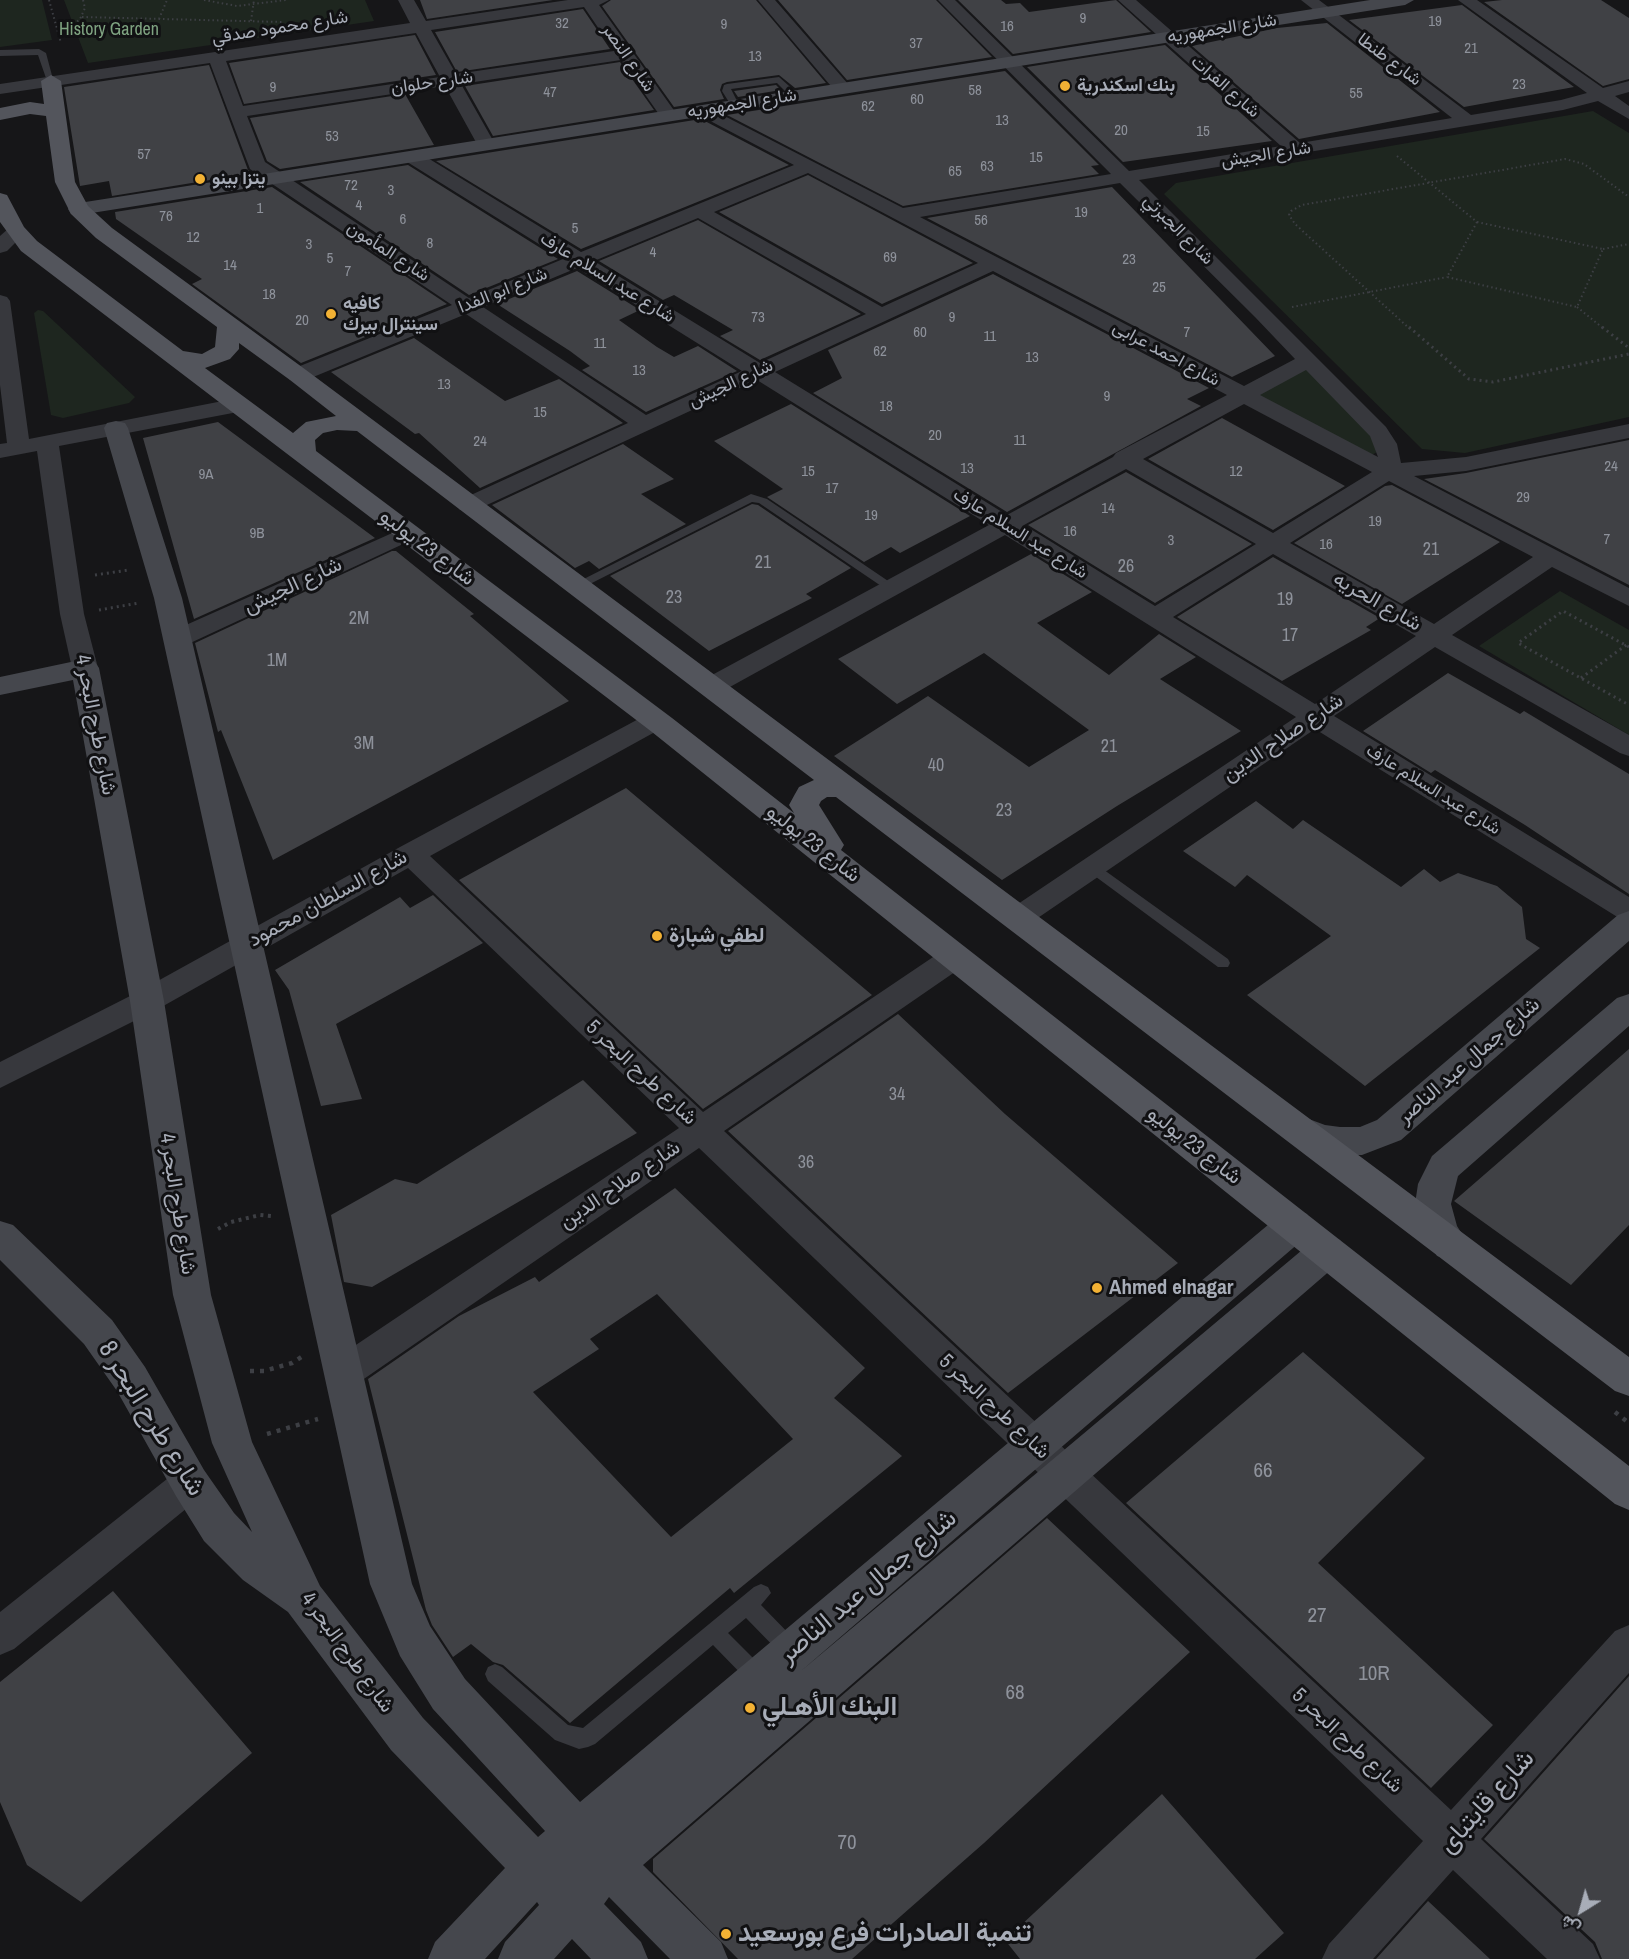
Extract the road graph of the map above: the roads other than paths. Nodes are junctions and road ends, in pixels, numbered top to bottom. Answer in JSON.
{"nodes":[{"id":1,"x":406,"y":0,"type":"edge"},
{"id":2,"x":766,"y":0,"type":"edge"},
{"id":3,"x":946,"y":0,"type":"edge"},
{"id":4,"x":1126,"y":0,"type":"edge"},
{"id":5,"x":1309,"y":0,"type":"edge"},
{"id":6,"x":1405,"y":0,"type":"edge"},
{"id":7,"x":1466,"y":0,"type":"edge"},
{"id":8,"x":592,"y":1,"type":"edge"},
{"id":9,"x":1326,"y":12,"type":"junction"},
{"id":10,"x":422,"y":26,"type":"junction"},
{"id":11,"x":1168,"y":37,"type":"junction"},
{"id":12,"x":0,"y":54,"type":"edge"},
{"id":13,"x":626,"y":54,"type":"junction"},
{"id":14,"x":216,"y":57,"type":"junction"},
{"id":15,"x":1009,"y":62,"type":"junction"},
{"id":16,"x":62,"y":79,"type":"junction"},
{"id":17,"x":452,"y":81,"type":"junction"},
{"id":18,"x":1629,"y":86,"type":"edge"},
{"id":19,"x":842,"y":88,"type":"junction"},
{"id":20,"x":0,"y":89,"type":"edge"},
{"id":21,"x":1599,"y":93,"type":"junction"},
{"id":22,"x":703,"y":110,"type":"junction"},
{"id":23,"x":56,"y":111,"type":"junction"},
{"id":24,"x":238,"y":112,"type":"junction"},
{"id":25,"x":0,"y":114,"type":"edge"},
{"id":26,"x":1629,"y":114,"type":"edge"},
{"id":27,"x":669,"y":116,"type":"junction"},
{"id":28,"x":1468,"y":121,"type":"junction"},
{"id":29,"x":486,"y":144,"type":"junction"},
{"id":30,"x":1297,"y":150,"type":"junction"},
{"id":31,"x":411,"y":156,"type":"junction"},
{"id":32,"x":809,"y":166,"type":"junction"},
{"id":33,"x":275,"y":177,"type":"junction"},
{"id":34,"x":1126,"y":178,"type":"junction"},
{"id":35,"x":79,"y":209,"type":"junction"},
{"id":36,"x":699,"y":211,"type":"junction"},
{"id":37,"x":900,"y":214,"type":"junction"},
{"id":38,"x":5,"y":224,"type":"edge"},
{"id":39,"x":579,"y":260,"type":"junction"},
{"id":40,"x":994,"y":264,"type":"junction"},
{"id":41,"x":0,"y":302,"type":"edge"},
{"id":42,"x":469,"y":305,"type":"junction"},
{"id":43,"x":882,"y":315,"type":"junction"},
{"id":44,"x":230,"y":325,"type":"junction"},
{"id":45,"x":177,"y":357,"type":"junction"},
{"id":46,"x":1308,"y":360,"type":"junction"},
{"id":47,"x":758,"y":372,"type":"junction"},
{"id":48,"x":298,"y":375,"type":"junction"},
{"id":49,"x":1242,"y":393,"type":"junction"},
{"id":50,"x":238,"y":405,"type":"junction"},
{"id":51,"x":362,"y":424,"type":"junction"},
{"id":52,"x":645,"y":424,"type":"junction"},
{"id":53,"x":116,"y":428,"type":"junction"},
{"id":54,"x":1629,"y":431,"type":"edge"},
{"id":55,"x":47,"y":442,"type":"junction"},
{"id":56,"x":10,"y":449,"type":"edge"},
{"id":57,"x":304,"y":454,"type":"junction"},
{"id":58,"x":1124,"y":458,"type":"junction"},
{"id":59,"x":1389,"y":471,"type":"junction"},
{"id":60,"x":468,"y":505,"type":"junction"},
{"id":61,"x":1005,"y":524,"type":"junction"},
{"id":62,"x":408,"y":533,"type":"junction"},
{"id":63,"x":1273,"y":543,"type":"junction"},
{"id":64,"x":1550,"y":556,"type":"junction"},
{"id":65,"x":576,"y":585,"type":"junction"},
{"id":66,"x":891,"y":587,"type":"junction"},
{"id":67,"x":1629,"y":598,"type":"edge"},
{"id":68,"x":1155,"y":617,"type":"junction"},
{"id":69,"x":1434,"y":635,"type":"junction"},
{"id":70,"x":177,"y":639,"type":"junction"},
{"id":71,"x":85,"y":668,"type":"junction"},
{"id":72,"x":0,"y":686,"type":"edge"},
{"id":73,"x":710,"y":687,"type":"junction"},
{"id":74,"x":1315,"y":716,"type":"junction"},
{"id":75,"x":655,"y":721,"type":"junction"},
{"id":76,"x":1629,"y":747,"type":"edge"},
{"id":77,"x":842,"y":787,"type":"junction"},
{"id":78,"x":410,"y":854,"type":"junction"},
{"id":79,"x":1093,"y":867,"type":"junction"},
{"id":80,"x":845,"y":870,"type":"junction"},
{"id":81,"x":1629,"y":911,"type":"edge"},
{"id":82,"x":1016,"y":919,"type":"junction"},
{"id":83,"x":1629,"y":923,"type":"edge"},
{"id":84,"x":248,"y":943,"type":"junction"},
{"id":85,"x":956,"y":957,"type":"junction"},
{"id":86,"x":1223,"y":963,"type":"dead end"},
{"id":87,"x":147,"y":1001,"type":"junction"},
{"id":88,"x":1629,"y":1007,"type":"edge"},
{"id":89,"x":0,"y":1076,"type":"edge"},
{"id":90,"x":1288,"y":1124,"type":"junction"},
{"id":91,"x":701,"y":1130,"type":"junction"},
{"id":92,"x":1294,"y":1225,"type":"junction"},
{"id":93,"x":0,"y":1236,"type":"edge"},
{"id":94,"x":1450,"y":1245,"type":"junction"},
{"id":95,"x":1327,"y":1251,"type":"junction"},
{"id":96,"x":345,"y":1372,"type":"junction"},
{"id":97,"x":1629,"y":1379,"type":"edge"},
{"id":98,"x":1035,"y":1445,"type":"junction"},
{"id":99,"x":1065,"y":1474,"type":"junction"},
{"id":100,"x":190,"y":1483,"type":"junction"},
{"id":101,"x":1629,"y":1491,"type":"edge"},
{"id":102,"x":304,"y":1599,"type":"junction"},
{"id":103,"x":714,"y":1632,"type":"junction"},
{"id":104,"x":0,"y":1636,"type":"edge"},
{"id":105,"x":1629,"y":1644,"type":"edge"},
{"id":106,"x":792,"y":1652,"type":"junction"},
{"id":107,"x":495,"y":1674,"type":"dead end"},
{"id":108,"x":760,"y":1679,"type":"junction"},
{"id":109,"x":1453,"y":1840,"type":"junction"},
{"id":110,"x":593,"y":1849,"type":"junction"},
{"id":111,"x":536,"y":1869,"type":"junction"},
{"id":112,"x":572,"y":1905,"type":"junction"},
{"id":113,"x":452,"y":1959,"type":"edge"},
{"id":114,"x":522,"y":1959,"type":"edge"},
{"id":115,"x":624,"y":1959,"type":"edge"},
{"id":116,"x":704,"y":1959,"type":"edge"},
{"id":117,"x":1344,"y":1959,"type":"edge"},
{"id":118,"x":1578,"y":1959,"type":"edge"}],
"edges":[{"from":1,"to":10,"type":"street"},
{"from":2,"to":19,"type":"street"},
{"from":3,"to":15,"type":"street","name":"شارع الجبرتي"},
{"from":4,"to":11,"type":"street","name":"شارع الفرات"},
{"from":5,"to":9,"type":"street","name":"شارع طنطا"},
{"from":6,"to":9,"type":"street","name":"شارع الجمهوريه"},
{"from":7,"to":21,"type":"street"},
{"from":8,"to":10,"type":"street","name":"شارع محمود صدقي"},
{"from":8,"to":13,"type":"street","name":"شارع النصر"},
{"from":9,"to":11,"type":"street","name":"شارع الجمهوريه"},
{"from":9,"to":28,"type":"street","name":"شارع طنطا"},
{"from":10,"to":14,"type":"street","name":"شارع محمود صدقي"},
{"from":10,"to":17,"type":"street"},
{"from":11,"to":15,"type":"street","name":"شارع الجمهوريه"},
{"from":11,"to":30,"type":"street","name":"شارع الفرات"},
{"from":12,"to":16,"type":"lane"},
{"from":13,"to":17,"type":"street","name":"شارع حلوان"},
{"from":13,"to":27,"type":"street","name":"شارع النصر"},
{"from":14,"to":16,"type":"street","name":"شارع محمود صدقي"},
{"from":14,"to":24,"type":"street","name":"شارع المأمون"},
{"from":15,"to":19,"type":"street","name":"شارع الجمهوريه"},
{"from":15,"to":34,"type":"street","name":"شارع الجبرتي"},
{"from":16,"to":20,"type":"street","name":"شارع محمود صدقي"},
{"from":16,"to":23,"type":"main road"},
{"from":17,"to":24,"type":"street","name":"شارع حلوان"},
{"from":17,"to":29,"type":"street"},
{"from":18,"to":21,"type":"street","name":"شارع الجيش"},
{"from":19,"to":22,"type":"street","name":"شارع الجمهوريه"},
{"from":21,"to":26,"type":"street"},
{"from":21,"to":28,"type":"street","name":"شارع الجيش"},
{"from":22,"to":27,"type":"street","name":"شارع الجمهوريه"},
{"from":22,"to":32,"type":"street","name":"شارع احمد عرابى"},
{"from":23,"to":25,"type":"main road"},
{"from":23,"to":35,"type":"main road"},
{"from":24,"to":33,"type":"street","name":"شارع المأمون"},
{"from":27,"to":29,"type":"street","name":"شارع الجمهوريه"},
{"from":28,"to":30,"type":"street","name":"شارع الجيش"},
{"from":29,"to":31,"type":"street","name":"شارع الجمهوريه"},
{"from":30,"to":34,"type":"street","name":"شارع الجيش"},
{"from":31,"to":33,"type":"street","name":"شارع الجمهوريه"},
{"from":31,"to":39,"type":"street","name":"شارع عبد السلام عارف"},
{"from":32,"to":36,"type":"street","name":"شارع ابو الفدا"},
{"from":32,"to":37,"type":"street","name":"شارع احمد عرابى"},
{"from":33,"to":35,"type":"street","name":"شارع الجمهوريه"},
{"from":33,"to":42,"type":"street","name":"شارع المأمون"},
{"from":34,"to":37,"type":"street","name":"شارع الجيش"},
{"from":34,"to":46,"type":"street","name":"شارع الجبرتي"},
{"from":35,"to":44,"type":"main road"},
{"from":36,"to":39,"type":"street","name":"شارع ابو الفدا"},
{"from":36,"to":43,"type":"street"},
{"from":37,"to":40,"type":"street","name":"شارع احمد عرابى"},
{"from":38,"to":45,"type":"main road","name":"شارع 23 يوليو"},
{"from":39,"to":42,"type":"street","name":"شارع ابو الفدا"},
{"from":39,"to":47,"type":"street","name":"شارع عبد السلام عارف"},
{"from":40,"to":43,"type":"street","name":"شارع الجيش"},
{"from":40,"to":49,"type":"street","name":"شارع احمد عرابى"},
{"from":41,"to":56,"type":"street"},
{"from":42,"to":48,"type":"street","name":"شارع ابو الفدا"},
{"from":42,"to":52,"type":"street","name":"شارع المأمون"},
{"from":43,"to":47,"type":"street","name":"شارع الجيش"},
{"from":44,"to":45,"type":"main road"},
{"from":44,"to":48,"type":"main road"},
{"from":45,"to":50,"type":"main road","name":"شارع 23 يوليو"},
{"from":46,"to":49,"type":"street"},
{"from":46,"to":59,"type":"street","name":"شارع الجبرتي"},
{"from":47,"to":52,"type":"street","name":"شارع الجيش"},
{"from":47,"to":61,"type":"street","name":"شارع عبد السلام عارف"},
{"from":48,"to":51,"type":"main road"},
{"from":49,"to":58,"type":"street"},
{"from":49,"to":59,"type":"street","name":"شارع احمد عرابى"},
{"from":50,"to":53,"type":"street"},
{"from":50,"to":57,"type":"main road","name":"شارع 23 يوليو"},
{"from":51,"to":57,"type":"main road"},
{"from":51,"to":60,"type":"main road"},
{"from":52,"to":60,"type":"street","name":"شارع الجيش"},
{"from":53,"to":55,"type":"street"},
{"from":53,"to":70,"type":"street"},
{"from":54,"to":59,"type":"street"},
{"from":55,"to":56,"type":"street"},
{"from":55,"to":71,"type":"street","name":"شارع طرح البحر 4"},
{"from":57,"to":62,"type":"main road","name":"شارع 23 يوليو"},
{"from":58,"to":61,"type":"street"},
{"from":58,"to":63,"type":"street","name":"شارع الحريه"},
{"from":59,"to":63,"type":"street"},
{"from":59,"to":64,"type":"street","name":"شارع احمد عرابى"},
{"from":60,"to":65,"type":"main road"},
{"from":61,"to":66,"type":"street"},
{"from":61,"to":68,"type":"street","name":"شارع عبد السلام عارف"},
{"from":62,"to":70,"type":"street","name":"شارع الجيش"},
{"from":62,"to":75,"type":"main road","name":"شارع 23 يوليو"},
{"from":63,"to":68,"type":"street"},
{"from":63,"to":69,"type":"street","name":"شارع الحريه"},
{"from":64,"to":67,"type":"street","name":"شارع احمد عرابى"},
{"from":64,"to":69,"type":"street","name":"شارع صلاح الدين"},
{"from":65,"to":66,"type":"lane"},
{"from":65,"to":73,"type":"main road"},
{"from":66,"to":73,"type":"street"},
{"from":68,"to":74,"type":"street","name":"شارع عبد السلام عارف"},
{"from":69,"to":74,"type":"street","name":"شارع صلاح الدين"},
{"from":69,"to":76,"type":"street","name":"شارع الحريه"},
{"from":70,"to":84,"type":"street"},
{"from":71,"to":72,"type":"street"},
{"from":71,"to":87,"type":"street","name":"شارع طرح البحر 4"},
{"from":73,"to":77,"type":"main road"},
{"from":74,"to":79,"type":"street","name":"شارع صلاح الدين"},
{"from":74,"to":81,"type":"street","name":"شارع عبد السلام عارف"},
{"from":75,"to":78,"type":"street","name":"شارع السلطان محمود"},
{"from":75,"to":80,"type":"main road","name":"شارع 23 يوليو"},
{"from":77,"to":80,"type":"main road"},
{"from":77,"to":82,"type":"main road"},
{"from":78,"to":84,"type":"street","name":"شارع السلطان محمود"},
{"from":78,"to":91,"type":"street","name":"شارع طرح البحر 5"},
{"from":79,"to":82,"type":"street","name":"شارع صلاح الدين"},
{"from":79,"to":86,"type":"lane"},
{"from":80,"to":85,"type":"main road","name":"شارع 23 يوليو"},
{"from":82,"to":90,"type":"main road"},
{"from":83,"to":90,"type":"street","name":"شارع جمال عبد الناصر"},
{"from":84,"to":87,"type":"street","name":"شارع السلطان محمود"},
{"from":84,"to":96,"type":"street"},
{"from":85,"to":91,"type":"street","name":"شارع صلاح الدين"},
{"from":85,"to":92,"type":"main road","name":"شارع 23 يوليو"},
{"from":87,"to":89,"type":"street","name":"شارع السلطان محمود"},
{"from":87,"to":102,"type":"street","name":"شارع طرح البحر 4"},
{"from":88,"to":94,"type":"street"},
{"from":90,"to":94,"type":"main road"},
{"from":91,"to":96,"type":"street","name":"شارع صلاح الدين"},
{"from":91,"to":98,"type":"street","name":"شارع طرح البحر 5"},
{"from":92,"to":95,"type":"main road","name":"شارع 23 يوليو"},
{"from":92,"to":98,"type":"street","name":"شارع جمال عبد الناصر"},
{"from":93,"to":100,"type":"street","name":"شارع طرح البحر 8"},
{"from":94,"to":97,"type":"main road"},
{"from":95,"to":99,"type":"street","name":"شارع جمال عبد الناصر"},
{"from":95,"to":101,"type":"main road","name":"شارع 23 يوليو"},
{"from":96,"to":110,"type":"street"},
{"from":98,"to":99,"type":"street","name":"شارع طرح البحر 5"},
{"from":98,"to":106,"type":"street","name":"شارع جمال عبد الناصر"},
{"from":99,"to":109,"type":"street","name":"شارع طرح البحر 5"},
{"from":99,"to":110,"type":"street","name":"شارع جمال عبد الناصر"},
{"from":100,"to":102,"type":"street","name":"شارع طرح البحر 8"},
{"from":100,"to":104,"type":"street"},
{"from":102,"to":111,"type":"street","name":"شارع طرح البحر 4"},
{"from":103,"to":106,"type":"lane"},
{"from":103,"to":107,"type":"lane"},
{"from":103,"to":108,"type":"lane"},
{"from":105,"to":109,"type":"street","name":"شارع قايتباى"},
{"from":106,"to":108,"type":"street","name":"شارع جمال عبد الناصر"},
{"from":108,"to":110,"type":"street","name":"شارع جمال عبد الناصر"},
{"from":109,"to":117,"type":"street","name":"شارع قايتباى"},
{"from":109,"to":118,"type":"street","name":"شارع طرح البحر 5"},
{"from":110,"to":111,"type":"street","name":"شارع جمال عبد الناصر"},
{"from":110,"to":112,"type":"street","name":"شارع جمال عبد الناصر"},
{"from":110,"to":116,"type":"street"},
{"from":111,"to":112,"type":"street","name":"شارع طرح البحر 4"},
{"from":111,"to":113,"type":"street","name":"شارع جمال عبد الناصر"},
{"from":112,"to":114,"type":"street","name":"شارع جمال عبد الناصر"},
{"from":112,"to":115,"type":"street","name":"شارع طرح البحر 4"}]}
